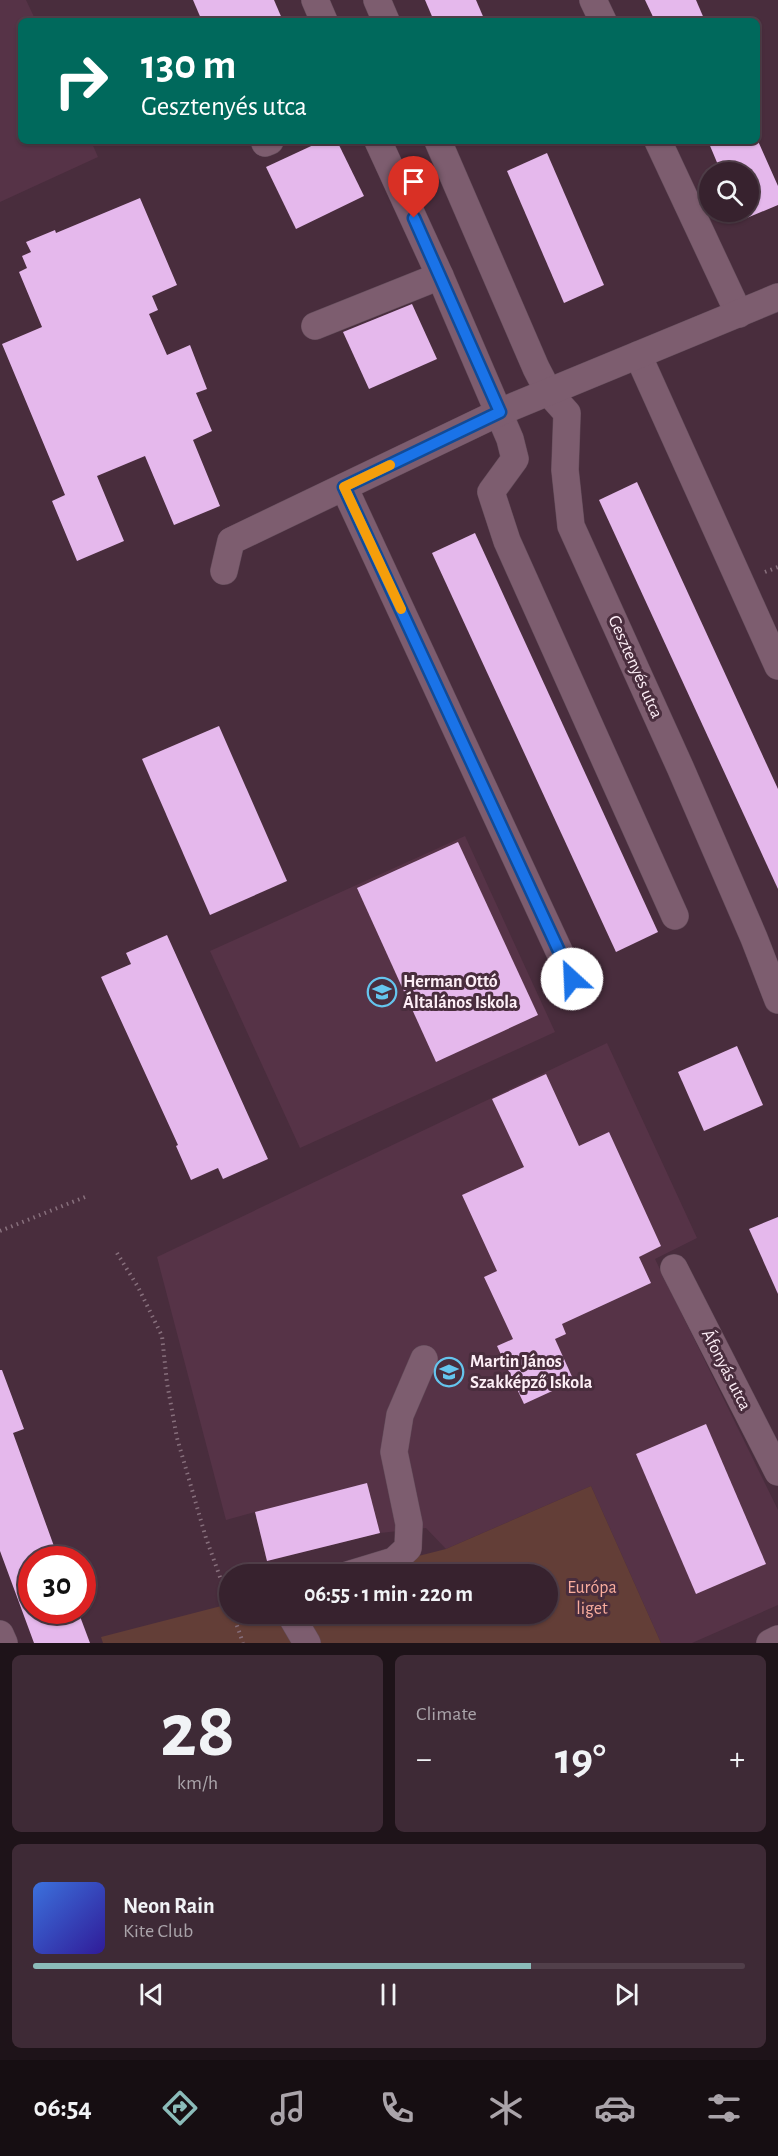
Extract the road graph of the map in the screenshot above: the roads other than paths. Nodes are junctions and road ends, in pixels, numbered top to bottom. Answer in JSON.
{"nodes":[{"id":1,"x":315,"y":0,"type":"edge"},
{"id":2,"x":377,"y":0,"type":"edge"},
{"id":3,"x":593,"y":0,"type":"edge"},
{"id":4,"x":323,"y":18,"type":"edge"},
{"id":5,"x":385,"y":18,"type":"edge"},
{"id":6,"x":602,"y":18,"type":"edge"},
{"id":7,"x":379,"y":144,"type":"edge"},
{"id":8,"x":439,"y":144,"type":"edge"},
{"id":9,"x":659,"y":144,"type":"edge"},
{"id":10,"x":441,"y":276,"type":"junction"},
{"id":11,"x":778,"y":297,"type":"edge"},
{"id":12,"x":739,"y":314,"type":"junction"},
{"id":13,"x":315,"y":326,"type":"dead end"},
{"id":14,"x":638,"y":355,"type":"junction"},
{"id":15,"x":549,"y":393,"type":"junction"},
{"id":16,"x":500,"y":412,"type":"junction"},
{"id":17,"x":344,"y":487,"type":"junction"},
{"id":18,"x":224,"y":571,"type":"dead end"},
{"id":19,"x":778,"y":666,"type":"edge"},
{"id":20,"x":675,"y":916,"type":"dead end"},
{"id":21,"x":572,"y":979,"type":"dead end"},
{"id":22,"x":778,"y":1000,"type":"edge"},
{"id":23,"x":674,"y":1268,"type":"dead end"},
{"id":24,"x":424,"y":1359,"type":"dead end"},
{"id":25,"x":778,"y":1472,"type":"edge"},
{"id":26,"x":384,"y":1564,"type":"edge"},
{"id":27,"x":296,"y":1624,"type":"edge"},
{"id":28,"x":0,"y":1634,"type":"edge"},
{"id":29,"x":778,"y":1639,"type":"edge"},
{"id":30,"x":4,"y":1643,"type":"edge"},
{"id":31,"x":307,"y":1643,"type":"edge"},
{"id":32,"x":770,"y":1643,"type":"edge"}],
"edges":[{"from":1,"to":4,"type":"street"},
{"from":2,"to":5,"type":"street"},
{"from":3,"to":6,"type":"street"},
{"from":7,"to":10,"type":"street"},
{"from":8,"to":15,"type":"street","name":"Gesztenyés utca"},
{"from":9,"to":12,"type":"street"},
{"from":10,"to":13,"type":"street"},
{"from":10,"to":16,"type":"street"},
{"from":11,"to":12,"type":"street"},
{"from":12,"to":14,"type":"street"},
{"from":14,"to":15,"type":"street"},
{"from":14,"to":19,"type":"street"},
{"from":15,"to":16,"type":"street"},
{"from":15,"to":22,"type":"street","name":"Gesztenyés utca"},
{"from":16,"to":17,"type":"street"},
{"from":16,"to":20,"type":"street"},
{"from":17,"to":18,"type":"street"},
{"from":17,"to":21,"type":"street"},
{"from":23,"to":25,"type":"street","name":"Áfonyás utca"},
{"from":24,"to":26,"type":"street"},
{"from":27,"to":31,"type":"street"},
{"from":28,"to":30,"type":"street"},
{"from":29,"to":32,"type":"street"}]}
